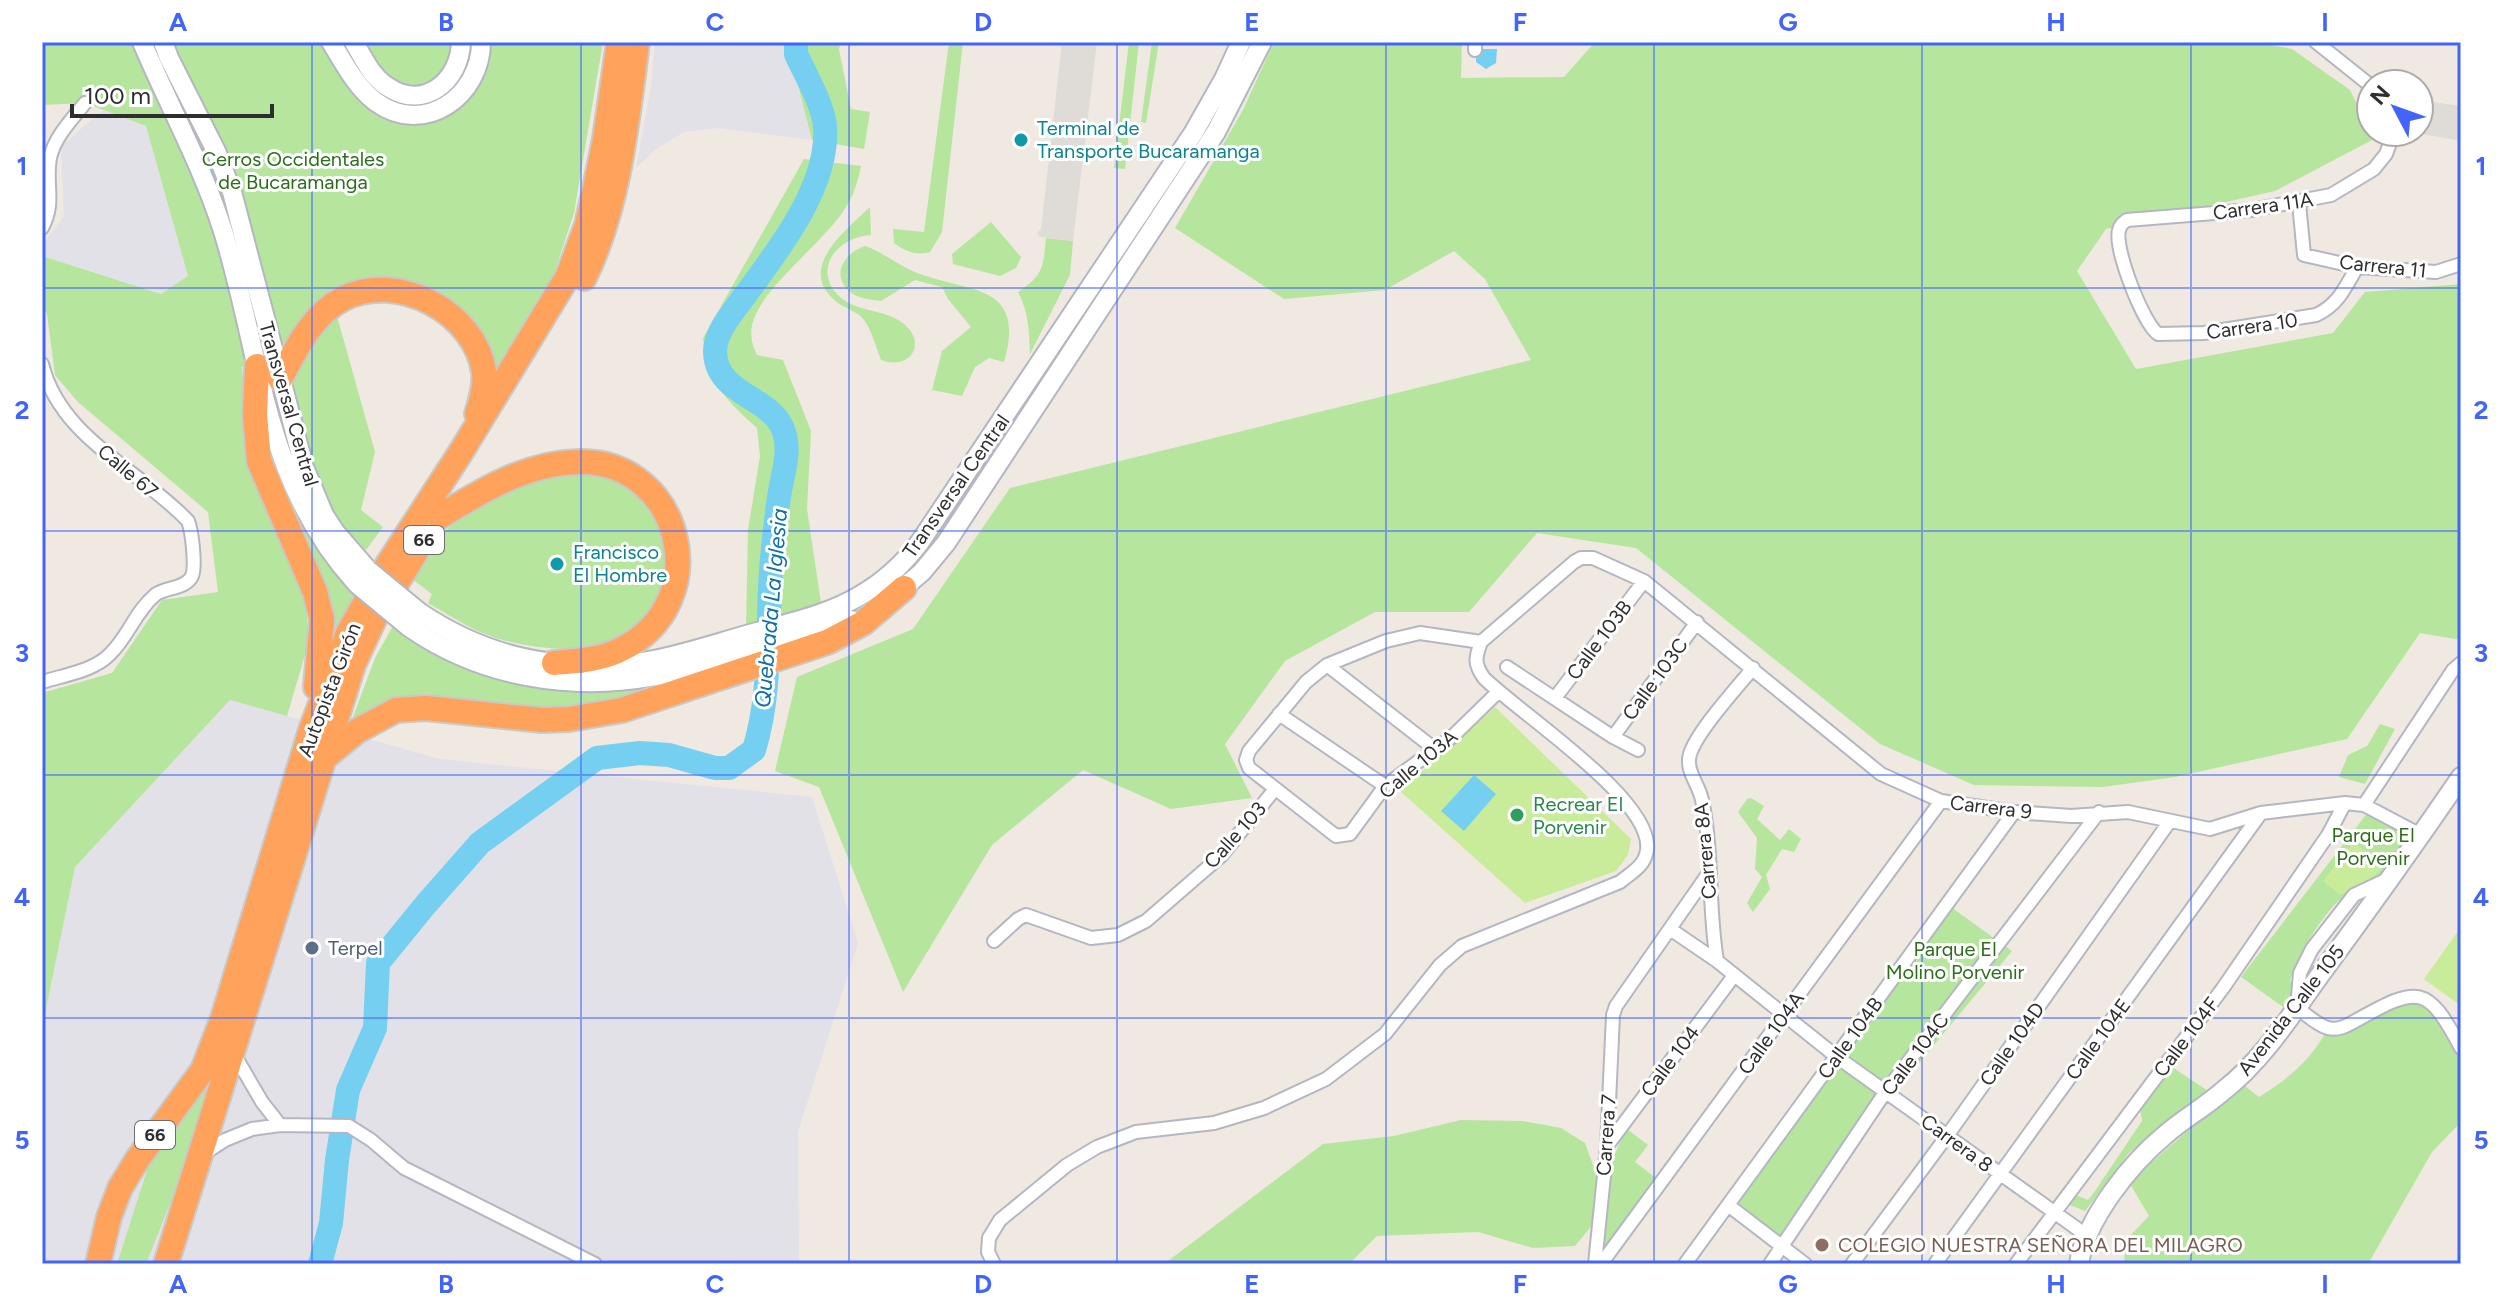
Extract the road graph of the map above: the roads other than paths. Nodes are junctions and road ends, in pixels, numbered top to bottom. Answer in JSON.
{"nodes":[{"id":1,"x":142,"y":42,"type":"edge"},
{"id":2,"x":163,"y":42,"type":"edge"},
{"id":3,"x":331,"y":42,"type":"edge"},
{"id":4,"x":354,"y":42,"type":"edge"},
{"id":5,"x":461,"y":42,"type":"edge"},
{"id":6,"x":481,"y":42,"type":"edge"},
{"id":7,"x":619,"y":42,"type":"edge"},
{"id":8,"x":637,"y":42,"type":"edge"},
{"id":9,"x":1241,"y":42,"type":"edge"},
{"id":10,"x":1262,"y":42,"type":"edge"},
{"id":11,"x":2316,"y":42,"type":"edge"},
{"id":12,"x":2355,"y":73,"type":"edge"},
{"id":13,"x":85,"y":103,"type":"dead end"},
{"id":14,"x":2388,"y":148,"type":"edge"},
{"id":15,"x":2299,"y":203,"type":"junction"},
{"id":16,"x":42,"y":228,"type":"edge"},
{"id":17,"x":2461,"y":264,"type":"edge"},
{"id":18,"x":2357,"y":267,"type":"junction"},
{"id":19,"x":2171,"y":336,"type":"joint"},
{"id":20,"x":42,"y":364,"type":"edge"},
{"id":21,"x":257,"y":366,"type":"junction"},
{"id":22,"x":280,"y":379,"type":"junction"},
{"id":23,"x":461,"y":452,"type":"junction"},
{"id":24,"x":439,"y":517,"type":"junction"},
{"id":25,"x":363,"y":577,"type":"junction"},
{"id":26,"x":1644,"y":581,"type":"junction"},
{"id":27,"x":904,"y":588,"type":"joint"},
{"id":28,"x":414,"y":620,"type":"junction"},
{"id":29,"x":1697,"y":622,"type":"junction"},
{"id":30,"x":794,"y":638,"type":"junction"},
{"id":31,"x":1481,"y":642,"type":"junction"},
{"id":32,"x":746,"y":651,"type":"junction"},
{"id":33,"x":554,"y":663,"type":"junction"},
{"id":34,"x":2461,"y":663,"type":"edge"},
{"id":35,"x":1327,"y":665,"type":"junction"},
{"id":36,"x":1507,"y":667,"type":"dead end"},
{"id":37,"x":1753,"y":668,"type":"junction"},
{"id":38,"x":42,"y":682,"type":"edge"},
{"id":39,"x":1498,"y":692,"type":"junction"},
{"id":40,"x":1555,"y":698,"type":"junction"},
{"id":41,"x":1279,"y":714,"type":"junction"},
{"id":42,"x":311,"y":730,"type":"junction"},
{"id":43,"x":1613,"y":737,"type":"junction"},
{"id":44,"x":1436,"y":750,"type":"junction"},
{"id":45,"x":1638,"y":750,"type":"dead end"},
{"id":46,"x":324,"y":758,"type":"junction"},
{"id":47,"x":2461,"y":777,"type":"edge"},
{"id":48,"x":1385,"y":786,"type":"junction"},
{"id":49,"x":1275,"y":789,"type":"junction"},
{"id":50,"x":1941,"y":801,"type":"junction"},
{"id":51,"x":2345,"y":803,"type":"junction"},
{"id":52,"x":2364,"y":805,"type":"junction"},
{"id":53,"x":2014,"y":812,"type":"junction"},
{"id":54,"x":2099,"y":812,"type":"junction"},
{"id":55,"x":2261,"y":813,"type":"junction"},
{"id":56,"x":2170,"y":821,"type":"junction"},
{"id":57,"x":2421,"y":835,"type":"junction"},
{"id":58,"x":1708,"y":874,"type":"junction"},
{"id":59,"x":1670,"y":929,"type":"junction"},
{"id":60,"x":994,"y":941,"type":"dead end"},
{"id":61,"x":1717,"y":961,"type":"junction"},
{"id":62,"x":1733,"y":977,"type":"junction"},
{"id":63,"x":2297,"y":1008,"type":"junction"},
{"id":64,"x":1784,"y":1016,"type":"junction"},
{"id":65,"x":2461,"y":1048,"type":"edge"},
{"id":66,"x":233,"y":1052,"type":"junction"},
{"id":67,"x":1837,"y":1057,"type":"junction"},
{"id":68,"x":1886,"y":1091,"type":"junction"},
{"id":69,"x":280,"y":1125,"type":"junction"},
{"id":70,"x":1947,"y":1136,"type":"junction"},
{"id":71,"x":1607,"y":1146,"type":"junction"},
{"id":72,"x":202,"y":1156,"type":"junction"},
{"id":73,"x":137,"y":1160,"type":"junction"},
{"id":74,"x":2001,"y":1175,"type":"junction"},
{"id":75,"x":192,"y":1184,"type":"junction"},
{"id":76,"x":1728,"y":1205,"type":"junction"},
{"id":77,"x":2054,"y":1213,"type":"junction"},
{"id":78,"x":2086,"y":1235,"type":"junction"},
{"id":79,"x":1782,"y":1248,"type":"junction"},
{"id":80,"x":98,"y":1264,"type":"edge"},
{"id":81,"x":111,"y":1264,"type":"edge"},
{"id":82,"x":156,"y":1264,"type":"edge"},
{"id":83,"x":166,"y":1264,"type":"edge"},
{"id":84,"x":595,"y":1264,"type":"edge"},
{"id":85,"x":994,"y":1264,"type":"edge"},
{"id":86,"x":1595,"y":1264,"type":"edge"},
{"id":87,"x":1601,"y":1264,"type":"edge"},
{"id":88,"x":1685,"y":1264,"type":"edge"},
{"id":89,"x":1770,"y":1264,"type":"edge"},
{"id":90,"x":1805,"y":1264,"type":"edge"},
{"id":91,"x":1852,"y":1264,"type":"edge"},
{"id":92,"x":1935,"y":1264,"type":"edge"},
{"id":93,"x":2016,"y":1264,"type":"edge"},
{"id":94,"x":2079,"y":1264,"type":"edge"}],
"edges":[{"from":1,"to":21,"type":"main road","name":"Transversal Central"},
{"from":2,"to":22,"type":"main road","name":"Transversal Central"},
{"from":3,"to":6,"type":"main road"},
{"from":4,"to":5,"type":"main road"},
{"from":7,"to":23,"type":"highway","name":"Autopista Girón","number":"66"},
{"from":8,"to":24,"type":"highway","name":"Autopista Girón","number":"66"},
{"from":9,"to":30,"type":"main road","name":"Transversal Central"},
{"from":10,"to":27,"type":"main road","name":"Transversal Central"},
{"from":11,"to":12,"type":"street"},
{"from":13,"to":16,"type":"street"},
{"from":14,"to":15,"type":"street","name":"Carrera 11A"},
{"from":15,"to":18,"type":"street","name":"Carrera 11"},
{"from":15,"to":19,"type":"street","name":"Carrera 11A"},
{"from":17,"to":18,"type":"street","name":"Carrera 11"},
{"from":18,"to":19,"type":"street","name":"Carrera 10"},
{"from":20,"to":38,"type":"street","name":"Calle 67"},
{"from":21,"to":25,"type":"main road","name":"Transversal Central"},
{"from":21,"to":42,"type":"highway"},
{"from":22,"to":23,"type":"highway"},
{"from":22,"to":25,"type":"main road","name":"Transversal Central"},
{"from":23,"to":42,"type":"highway","name":"Autopista Girón","number":"66"},
{"from":24,"to":33,"type":"highway"},
{"from":24,"to":46,"type":"highway","name":"Autopista Girón","number":"66"},
{"from":25,"to":28,"type":"main road","name":"Transversal Central","bridge":true},
{"from":26,"to":29,"type":"street","name":"Carrera 9"},
{"from":26,"to":31,"type":"street","name":"Carrera 9"},
{"from":26,"to":40,"type":"street","name":"Calle 103B"},
{"from":27,"to":30,"type":"highway"},
{"from":28,"to":32,"type":"main road","name":"Transversal Central"},
{"from":28,"to":33,"type":"main road","name":"Transversal Central"},
{"from":29,"to":37,"type":"street","name":"Carrera 9"},
{"from":29,"to":43,"type":"street","name":"Calle 103C"},
{"from":30,"to":32,"type":"highway"},
{"from":30,"to":32,"type":"main road","name":"Transversal Central"},
{"from":31,"to":35,"type":"street","name":"Calle 103"},
{"from":31,"to":39,"type":"street"},
{"from":32,"to":33,"type":"main road","name":"Transversal Central"},
{"from":32,"to":46,"type":"highway"},
{"from":34,"to":52,"type":"street"},
{"from":35,"to":41,"type":"street","name":"Calle 103"},
{"from":35,"to":44,"type":"street"},
{"from":36,"to":40,"type":"street","name":"Calle 103B"},
{"from":37,"to":50,"type":"street","name":"Carrera 9"},
{"from":37,"to":58,"type":"street","name":"Carrera 8A"},
{"from":39,"to":44,"type":"street","name":"Calle 103A"},
{"from":39,"to":85,"type":"street"},
{"from":40,"to":43,"type":"street","name":"Calle 103B"},
{"from":41,"to":48,"type":"street"},
{"from":41,"to":49,"type":"street","name":"Calle 103"},
{"from":42,"to":73,"type":"highway","name":"Autopista Girón","number":"66"},
{"from":43,"to":45,"type":"street","name":"Calle 103B"},
{"from":44,"to":48,"type":"street","name":"Calle 103A"},
{"from":46,"to":66,"type":"highway","name":"Autopista Girón","number":"66"},
{"from":47,"to":57,"type":"main road","name":"Avenida Calle 105"},
{"from":48,"to":49,"type":"street","name":"Calle 103A"},
{"from":49,"to":60,"type":"street","name":"Calle 103"},
{"from":50,"to":53,"type":"street","name":"Carrera 9"},
{"from":50,"to":64,"type":"street","name":"Calle 104A"},
{"from":51,"to":52,"type":"street","name":"Carrera 9"},
{"from":51,"to":55,"type":"street","name":"Carrera 9"},
{"from":51,"to":77,"type":"street","name":"Calle 104F"},
{"from":52,"to":57,"type":"street","name":"Carrera 9"},
{"from":53,"to":54,"type":"street","name":"Carrera 9"},
{"from":53,"to":67,"type":"street","name":"Calle 104B"},
{"from":54,"to":56,"type":"street","name":"Carrera 9"},
{"from":54,"to":68,"type":"street","name":"Calle 104C"},
{"from":55,"to":56,"type":"street","name":"Carrera 9"},
{"from":55,"to":74,"type":"street","name":"Calle 104E"},
{"from":56,"to":70,"type":"street","name":"Calle 104D"},
{"from":57,"to":63,"type":"main road","name":"Avenida Calle 105"},
{"from":58,"to":59,"type":"street"},
{"from":58,"to":61,"type":"street","name":"Carrera 8A"},
{"from":59,"to":61,"type":"street","name":"Carrera 8"},
{"from":59,"to":71,"type":"street","name":"Carrera 7"},
{"from":61,"to":62,"type":"street","name":"Carrera 8"},
{"from":62,"to":64,"type":"street","name":"Carrera 8"},
{"from":62,"to":71,"type":"street","name":"Calle 104"},
{"from":63,"to":65,"type":"street"},
{"from":63,"to":78,"type":"main road","name":"Avenida Calle 105"},
{"from":64,"to":67,"type":"street","name":"Carrera 8"},
{"from":64,"to":87,"type":"street","name":"Calle 104A"},
{"from":66,"to":69,"type":"street"},
{"from":66,"to":72,"type":"highway","name":"Autopista Girón","number":"66"},
{"from":67,"to":68,"type":"street","name":"Carrera 8"},
{"from":67,"to":76,"type":"street","name":"Calle 104B"},
{"from":68,"to":70,"type":"street","name":"Carrera 8"},
{"from":68,"to":79,"type":"street","name":"Calle 104C"},
{"from":69,"to":72,"type":"street"},
{"from":69,"to":84,"type":"street"},
{"from":70,"to":74,"type":"street","name":"Carrera 8"},
{"from":70,"to":91,"type":"street","name":"Calle 104D"},
{"from":71,"to":86,"type":"street","name":"Carrera 7"},
{"from":72,"to":75,"type":"highway","name":"Autopista Girón","number":"66"},
{"from":73,"to":80,"type":"highway","name":"Autopista Girón","number":"66"},
{"from":73,"to":81,"type":"highway"},
{"from":74,"to":77,"type":"street","name":"Carrera 8"},
{"from":74,"to":92,"type":"street","name":"Calle 104E"},
{"from":75,"to":82,"type":"highway"},
{"from":75,"to":83,"type":"highway","name":"Autopista Girón","number":"66"},
{"from":76,"to":79,"type":"street"},
{"from":76,"to":88,"type":"street","name":"Calle 104B"},
{"from":77,"to":78,"type":"street","name":"Carrera 8"},
{"from":77,"to":93,"type":"street","name":"Calle 104F"},
{"from":78,"to":94,"type":"main road","name":"Avenida Calle 105"},
{"from":79,"to":89,"type":"street","name":"Calle 104C"},
{"from":79,"to":90,"type":"street"}]}
